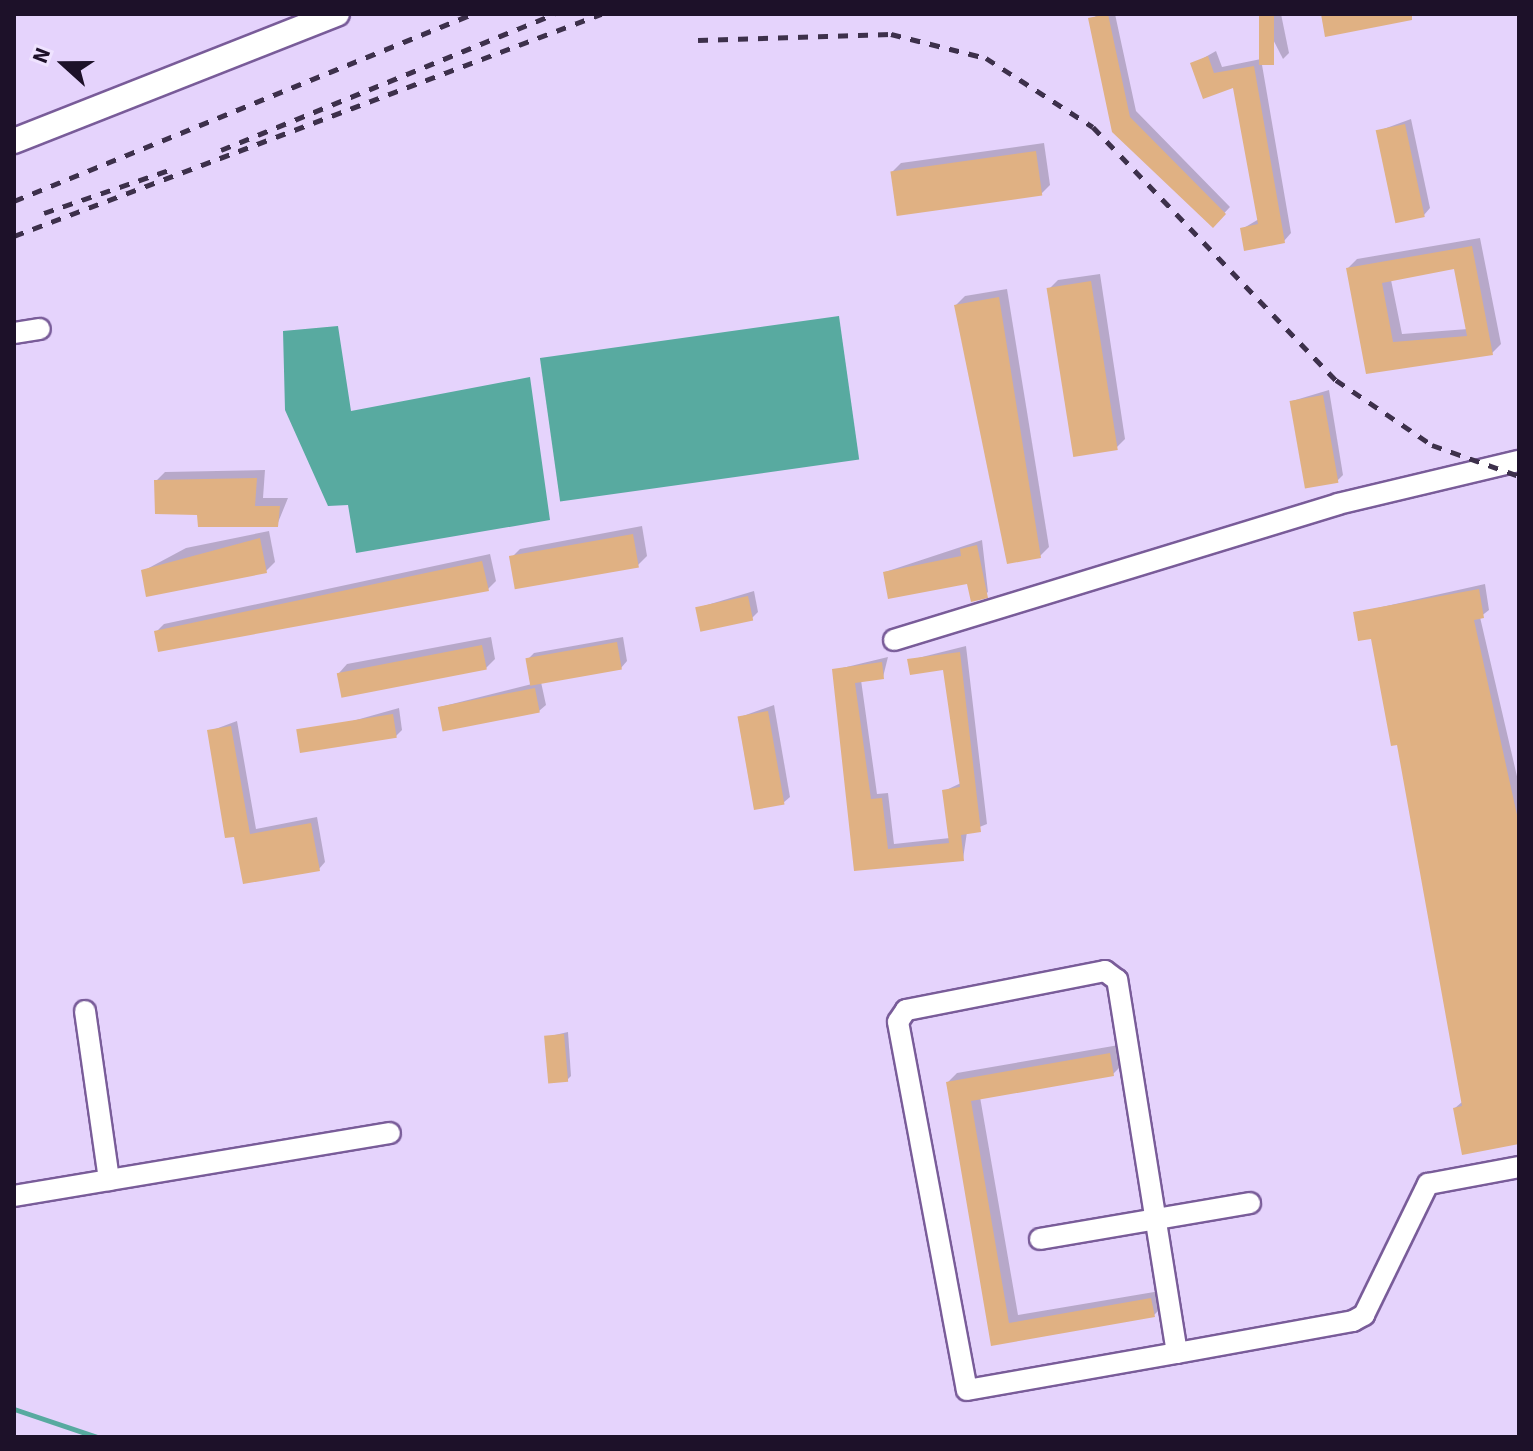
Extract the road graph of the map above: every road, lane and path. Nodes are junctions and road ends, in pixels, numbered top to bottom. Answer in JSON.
{"nodes":[{"id":1,"x":337,"y":14,"type":"edge"},
{"id":2,"x":14,"y":141,"type":"edge"},
{"id":3,"x":40,"y":329,"type":"dead end"},
{"id":4,"x":14,"y":333,"type":"edge"},
{"id":5,"x":1519,"y":461,"type":"edge"},
{"id":6,"x":894,"y":640,"type":"dead end"},
{"id":7,"x":85,"y":1011,"type":"dead end"},
{"id":8,"x":390,"y":1133,"type":"dead end"},
{"id":9,"x":1519,"y":1167,"type":"edge"},
{"id":10,"x":109,"y":1180,"type":"junction"},
{"id":11,"x":14,"y":1196,"type":"edge"},
{"id":12,"x":1250,"y":1203,"type":"dead end"},
{"id":13,"x":1156,"y":1219,"type":"junction"},
{"id":14,"x":1040,"y":1239,"type":"dead end"},
{"id":15,"x":1177,"y":1353,"type":"junction"}],
"edges":[{"from":1,"to":2,"type":"main road"},
{"from":3,"to":4,"type":"street"},
{"from":5,"to":6,"type":"street"},
{"from":7,"to":10,"type":"street"},
{"from":8,"to":10,"type":"street"},
{"from":9,"to":15,"type":"street"},
{"from":10,"to":11,"type":"street"},
{"from":12,"to":13,"type":"street"},
{"from":13,"to":14,"type":"street"},
{"from":13,"to":15,"type":"street"},
{"from":13,"to":15,"type":"street"}]}
